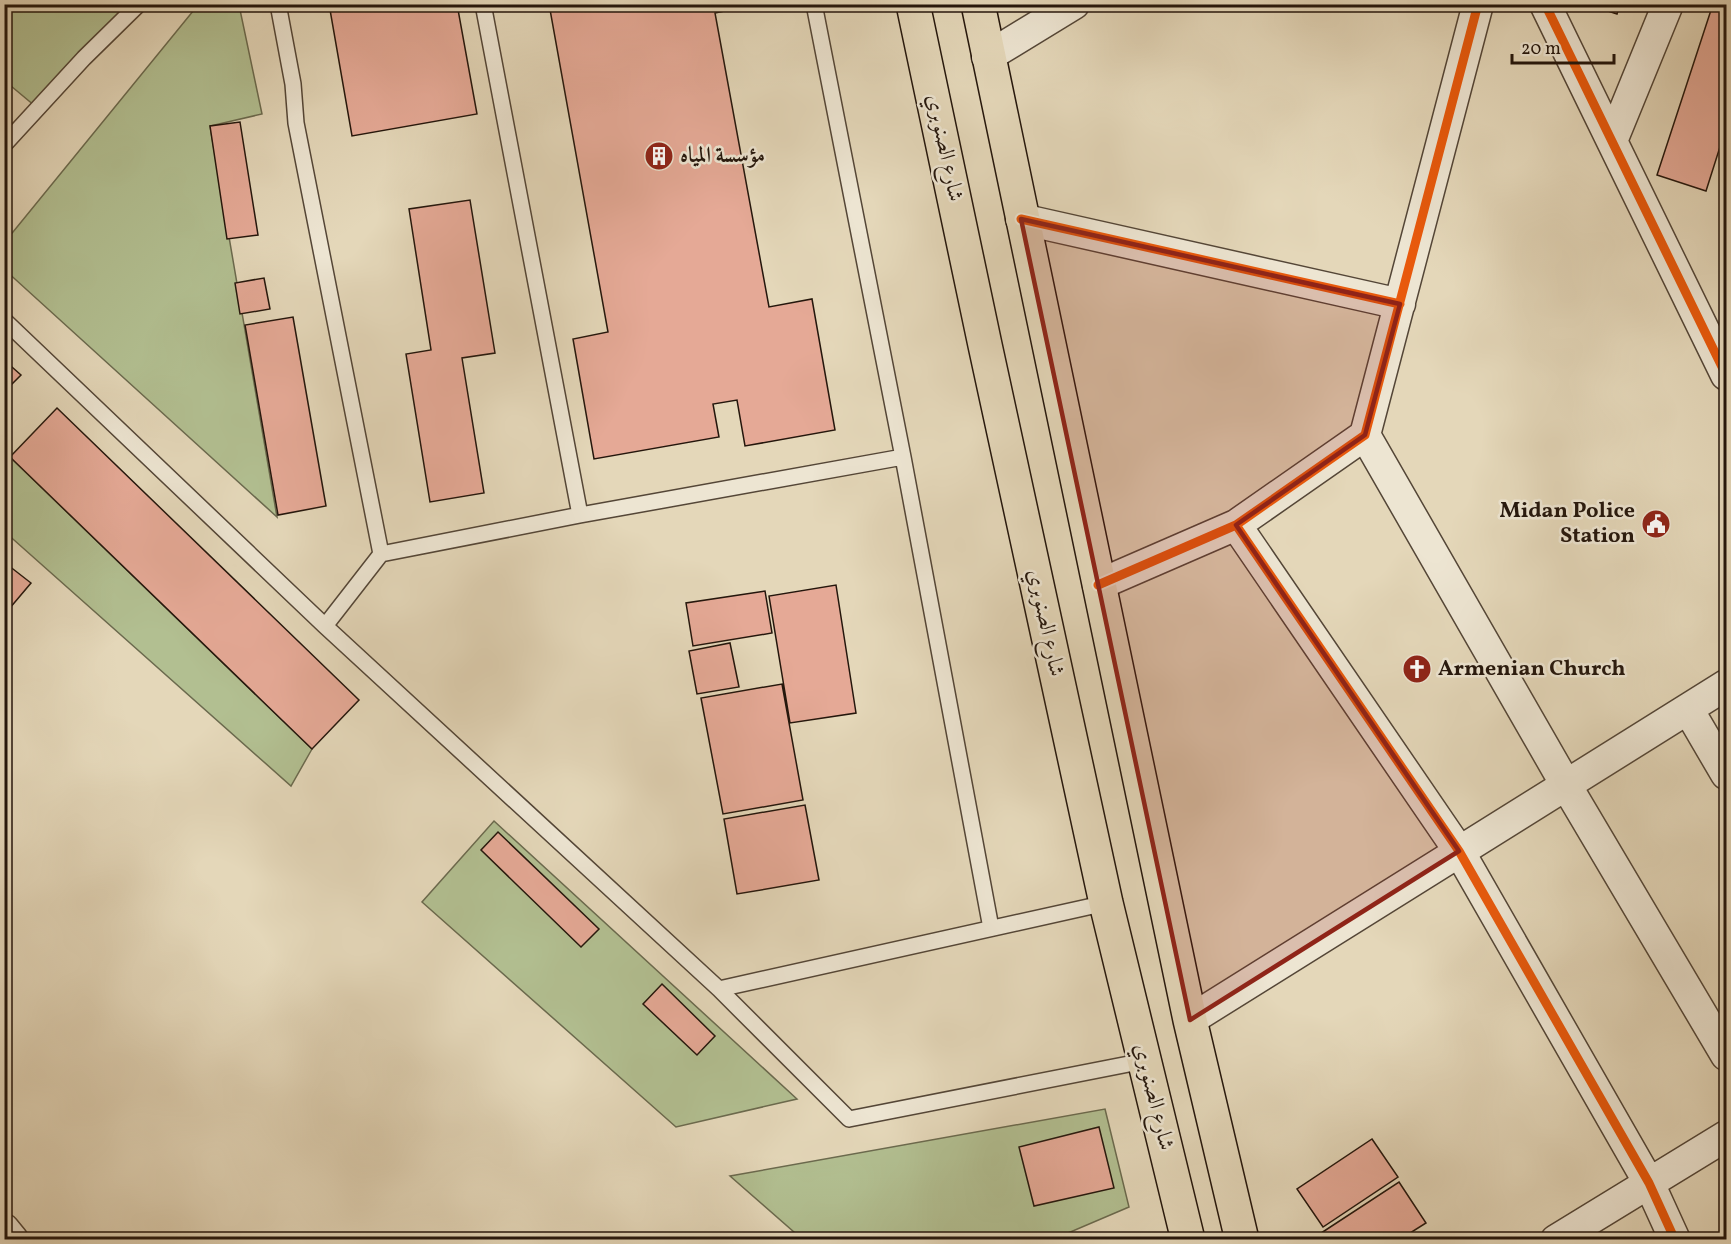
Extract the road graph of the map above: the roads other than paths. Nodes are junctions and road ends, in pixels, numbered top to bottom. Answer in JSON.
{"nodes":[{"id":1,"x":139,"y":4,"type":"edge"},
{"id":2,"x":278,"y":4,"type":"edge"},
{"id":3,"x":483,"y":4,"type":"edge"},
{"id":4,"x":814,"y":4,"type":"edge"},
{"id":5,"x":914,"y":4,"type":"edge"},
{"id":6,"x":978,"y":4,"type":"edge"},
{"id":7,"x":1074,"y":4,"type":"edge"},
{"id":8,"x":1478,"y":4,"type":"edge"},
{"id":9,"x":1545,"y":4,"type":"edge"},
{"id":10,"x":1668,"y":4,"type":"edge"},
{"id":11,"x":987,"y":57,"type":"junction"},
{"id":12,"x":1612,"y":141,"type":"junction"},
{"id":13,"x":4,"y":145,"type":"edge"},
{"id":14,"x":1021,"y":219,"type":"junction"},
{"id":15,"x":1400,"y":304,"type":"junction"},
{"id":16,"x":4,"y":320,"type":"edge"},
{"id":17,"x":1726,"y":375,"type":"edge"},
{"id":18,"x":1365,"y":435,"type":"junction"},
{"id":19,"x":903,"y":457,"type":"junction"},
{"id":20,"x":580,"y":515,"type":"junction"},
{"id":21,"x":1236,"y":525,"type":"junction"},
{"id":22,"x":381,"y":554,"type":"junction"},
{"id":23,"x":1098,"y":585,"type":"junction"},
{"id":24,"x":325,"y":626,"type":"junction"},
{"id":25,"x":1726,"y":685,"type":"edge"},
{"id":26,"x":1688,"y":709,"type":"junction"},
{"id":27,"x":1726,"y":774,"type":"edge"},
{"id":28,"x":1566,"y":785,"type":"junction"},
{"id":29,"x":1459,"y":851,"type":"junction"},
{"id":30,"x":1106,"y":903,"type":"junction"},
{"id":31,"x":991,"y":928,"type":"junction"},
{"id":32,"x":719,"y":988,"type":"junction"},
{"id":33,"x":1190,"y":1020,"type":"junction"},
{"id":34,"x":1726,"y":1055,"type":"edge"},
{"id":35,"x":1144,"y":1061,"type":"junction"},
{"id":36,"x":1726,"y":1136,"type":"edge"},
{"id":37,"x":1649,"y":1183,"type":"junction"},
{"id":38,"x":4,"y":1229,"type":"edge"},
{"id":39,"x":13,"y":1239,"type":"edge"},
{"id":40,"x":1188,"y":1239,"type":"edge"},
{"id":41,"x":1242,"y":1239,"type":"edge"},
{"id":42,"x":1556,"y":1239,"type":"edge"},
{"id":43,"x":1675,"y":1239,"type":"edge"}],
"edges":[{"from":1,"to":13,"type":"lane"},
{"from":2,"to":22,"type":"lane"},
{"from":3,"to":20,"type":"lane"},
{"from":4,"to":19,"type":"lane"},
{"from":5,"to":30,"type":"main road","name":"شارع الصنوبري"},
{"from":6,"to":11,"type":"main road"},
{"from":7,"to":11,"type":"street"},
{"from":8,"to":15,"type":"street"},
{"from":9,"to":12,"type":"street"},
{"from":10,"to":12,"type":"street"},
{"from":11,"to":14,"type":"main road"},
{"from":12,"to":17,"type":"street"},
{"from":14,"to":15,"type":"street"},
{"from":14,"to":23,"type":"main road"},
{"from":15,"to":18,"type":"street"},
{"from":16,"to":24,"type":"lane"},
{"from":18,"to":21,"type":"street"},
{"from":18,"to":28,"type":"street"},
{"from":19,"to":20,"type":"lane"},
{"from":19,"to":31,"type":"lane"},
{"from":20,"to":22,"type":"lane"},
{"from":21,"to":23,"type":"street"},
{"from":21,"to":29,"type":"street"},
{"from":22,"to":24,"type":"lane"},
{"from":23,"to":33,"type":"main road"},
{"from":24,"to":32,"type":"lane"},
{"from":25,"to":26,"type":"street"},
{"from":26,"to":27,"type":"street"},
{"from":26,"to":28,"type":"street"},
{"from":28,"to":29,"type":"street"},
{"from":28,"to":34,"type":"street"},
{"from":29,"to":33,"type":"street"},
{"from":29,"to":37,"type":"street"},
{"from":30,"to":31,"type":"lane"},
{"from":30,"to":35,"type":"main road","name":"شارع الصنوبري"},
{"from":31,"to":32,"type":"lane"},
{"from":32,"to":35,"type":"lane"},
{"from":33,"to":41,"type":"main road"},
{"from":35,"to":40,"type":"main road","name":"شارع الصنوبري"},
{"from":36,"to":37,"type":"street"},
{"from":37,"to":42,"type":"street"},
{"from":37,"to":43,"type":"street"},
{"from":38,"to":39,"type":"street"}]}
